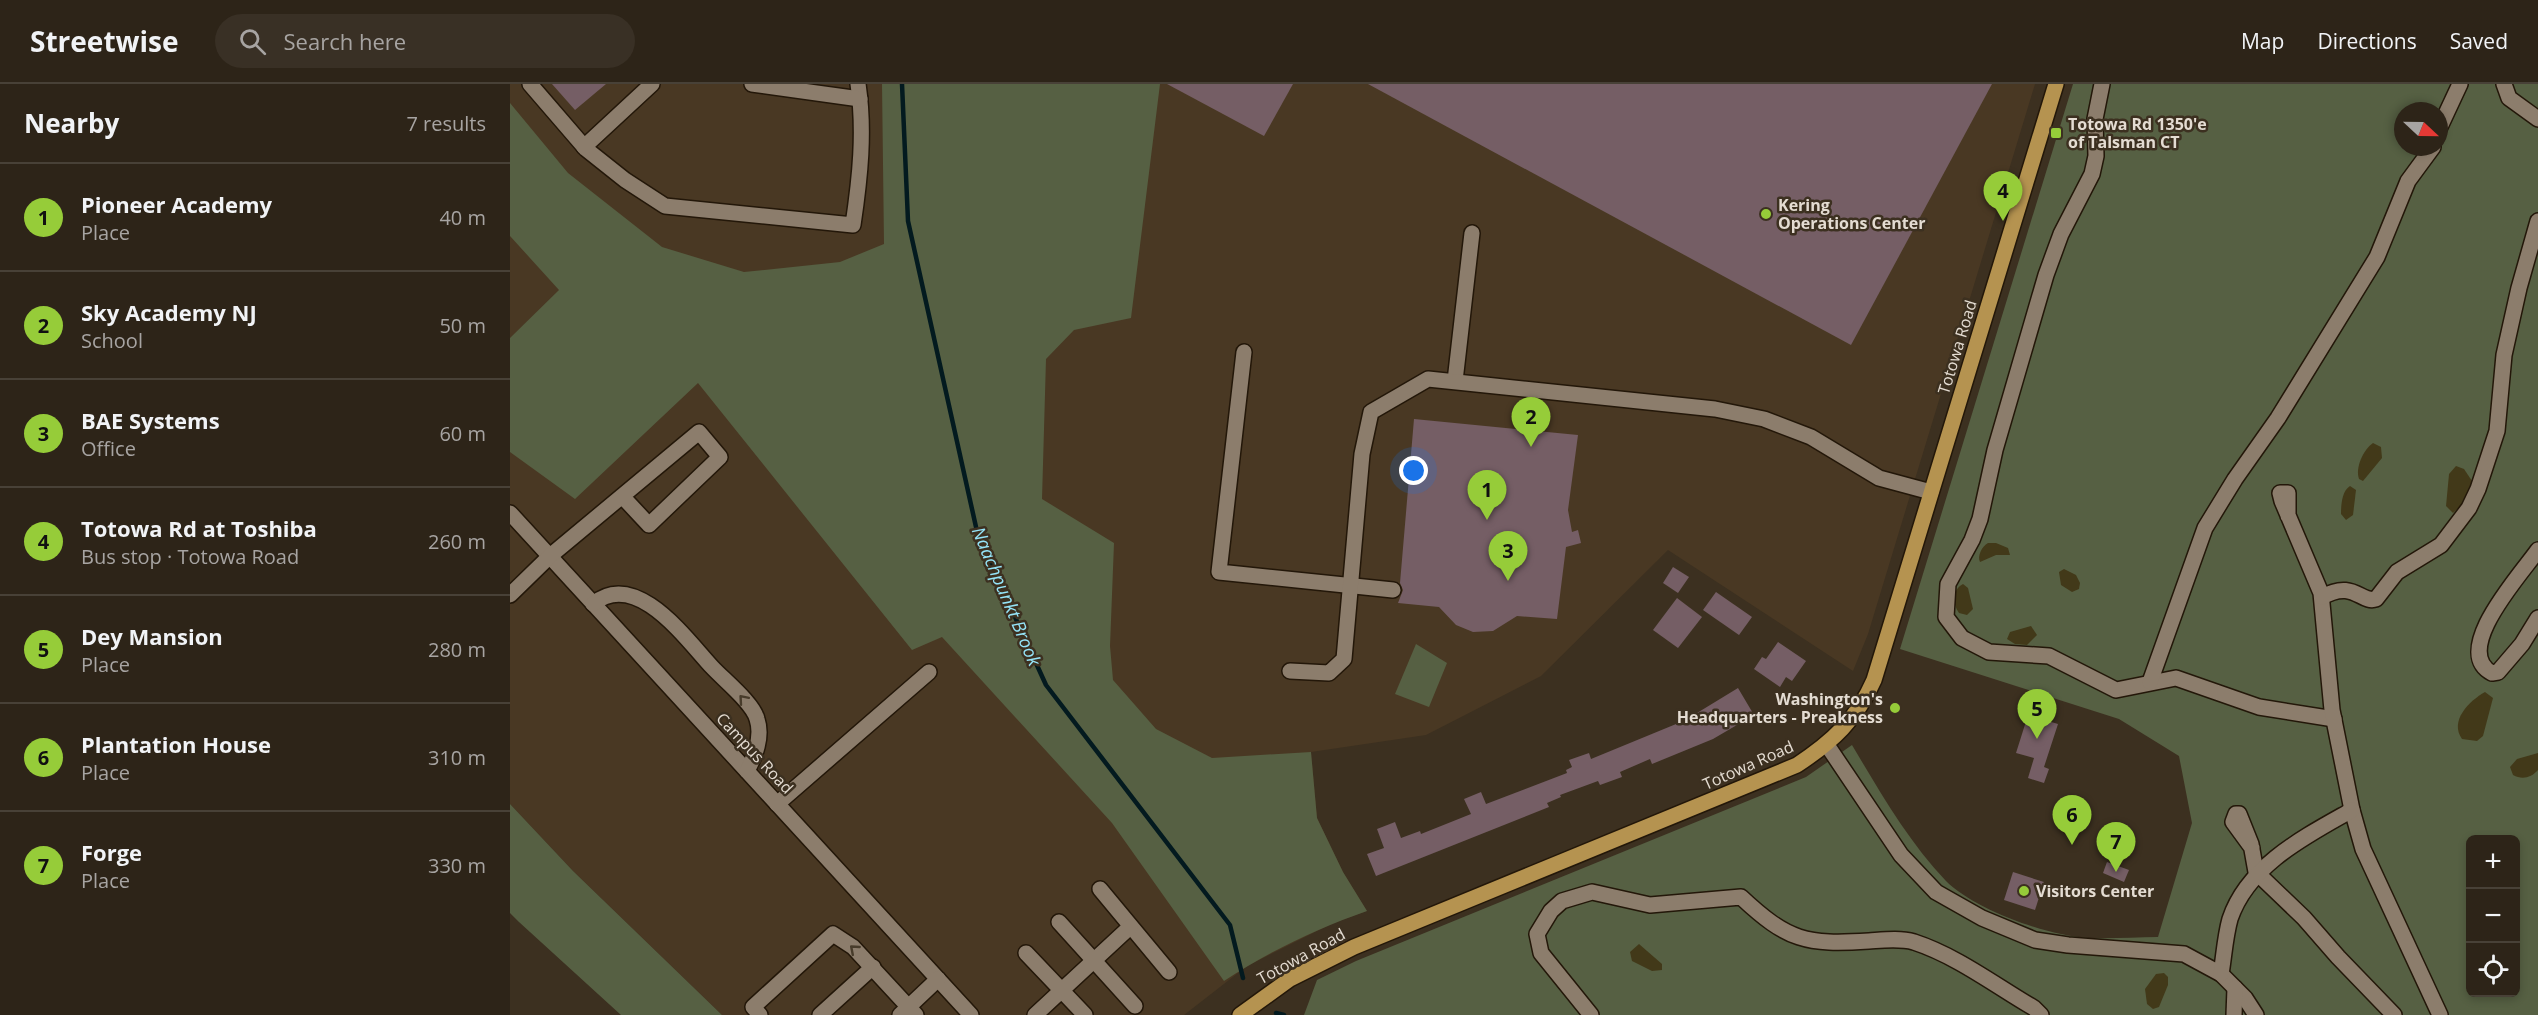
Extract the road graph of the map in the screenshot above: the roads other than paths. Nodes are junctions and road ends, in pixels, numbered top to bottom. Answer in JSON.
{"nodes":[{"id":1,"x":530,"y":84,"type":"edge"},
{"id":2,"x":652,"y":84,"type":"edge"},
{"id":3,"x":752,"y":84,"type":"edge"},
{"id":4,"x":2056,"y":84,"type":"edge"},
{"id":5,"x":2102,"y":84,"type":"edge"},
{"id":6,"x":2460,"y":84,"type":"edge"},
{"id":7,"x":2504,"y":84,"type":"edge"},
{"id":8,"x":859,"y":92,"type":"edge"},
{"id":9,"x":2448,"y":110,"type":"edge"},
{"id":10,"x":2538,"y":119,"type":"edge"},
{"id":11,"x":584,"y":147,"type":"junction"},
{"id":12,"x":2427,"y":156,"type":"edge"},
{"id":13,"x":2538,"y":221,"type":"edge"},
{"id":14,"x":1472,"y":232,"type":"dead end"},
{"id":15,"x":1244,"y":352,"type":"dead end"},
{"id":16,"x":1455,"y":381,"type":"junction"},
{"id":17,"x":1931,"y":492,"type":"junction"},
{"id":18,"x":622,"y":496,"type":"junction"},
{"id":19,"x":512,"y":514,"type":"edge"},
{"id":20,"x":2288,"y":516,"type":"dead end"},
{"id":21,"x":2538,"y":550,"type":"edge"},
{"id":22,"x":550,"y":556,"type":"junction"},
{"id":23,"x":1352,"y":584,"type":"junction"},
{"id":24,"x":1393,"y":590,"type":"dead end"},
{"id":25,"x":510,"y":595,"type":"edge"},
{"id":26,"x":2322,"y":597,"type":"junction"},
{"id":27,"x":593,"y":604,"type":"junction"},
{"id":28,"x":2538,"y":618,"type":"edge"},
{"id":29,"x":1290,"y":671,"type":"dead end"},
{"id":30,"x":929,"y":672,"type":"dead end"},
{"id":31,"x":2150,"y":682,"type":"junction"},
{"id":32,"x":2334,"y":719,"type":"junction"},
{"id":33,"x":1827,"y":746,"type":"junction"},
{"id":34,"x":747,"y":771,"type":"junction"},
{"id":35,"x":777,"y":804,"type":"junction"},
{"id":36,"x":2352,"y":810,"type":"junction"},
{"id":37,"x":2252,"y":848,"type":"dead end"},
{"id":38,"x":2259,"y":874,"type":"junction"},
{"id":39,"x":1100,"y":889,"type":"dead end"},
{"id":40,"x":1059,"y":922,"type":"dead end"},
{"id":41,"x":1130,"y":927,"type":"junction"},
{"id":42,"x":1026,"y":953,"type":"dead end"},
{"id":43,"x":1094,"y":961,"type":"junction"},
{"id":44,"x":873,"y":967,"type":"junction"},
{"id":45,"x":1169,"y":972,"type":"dead end"},
{"id":46,"x":2221,"y":974,"type":"junction"},
{"id":47,"x":938,"y":979,"type":"junction"},
{"id":48,"x":2235,"y":988,"type":"junction"},
{"id":49,"x":1061,"y":991,"type":"junction"},
{"id":50,"x":1135,"y":1006,"type":"dead end"},
{"id":51,"x":908,"y":1012,"type":"edge"},
{"id":52,"x":760,"y":1015,"type":"edge"},
{"id":53,"x":820,"y":1015,"type":"edge"},
{"id":54,"x":971,"y":1015,"type":"edge"},
{"id":55,"x":1035,"y":1015,"type":"edge"},
{"id":56,"x":1085,"y":1015,"type":"edge"},
{"id":57,"x":1240,"y":1015,"type":"edge"},
{"id":58,"x":1591,"y":1015,"type":"edge"},
{"id":59,"x":2041,"y":1015,"type":"edge"},
{"id":60,"x":2234,"y":1015,"type":"edge"},
{"id":61,"x":2256,"y":1015,"type":"edge"},
{"id":62,"x":2394,"y":1015,"type":"edge"},
{"id":63,"x":2440,"y":1015,"type":"edge"}],
"edges":[{"from":1,"to":11,"type":"street"},
{"from":2,"to":11,"type":"street"},
{"from":3,"to":8,"type":"street"},
{"from":4,"to":17,"type":"main road","name":"Totowa Road"},
{"from":5,"to":31,"type":"street"},
{"from":6,"to":9,"type":"street"},
{"from":7,"to":10,"type":"street"},
{"from":8,"to":11,"type":"street"},
{"from":12,"to":31,"type":"street"},
{"from":13,"to":26,"type":"street"},
{"from":14,"to":16,"type":"street"},
{"from":15,"to":23,"type":"street"},
{"from":16,"to":17,"type":"street"},
{"from":16,"to":23,"type":"street"},
{"from":17,"to":33,"type":"main road","name":"Totowa Road"},
{"from":18,"to":18,"type":"street"},
{"from":18,"to":22,"type":"street"},
{"from":19,"to":22,"type":"street","name":"Campus Road"},
{"from":20,"to":26,"type":"street"},
{"from":21,"to":28,"type":"street"},
{"from":22,"to":25,"type":"street"},
{"from":22,"to":27,"type":"street","name":"Campus Road"},
{"from":23,"to":24,"type":"street"},
{"from":23,"to":29,"type":"street"},
{"from":26,"to":32,"type":"street"},
{"from":27,"to":34,"type":"street","name":"Campus Road"},
{"from":34,"to":27,"type":"street","one_way":true},
{"from":30,"to":35,"type":"street"},
{"from":31,"to":32,"type":"street"},
{"from":32,"to":36,"type":"street"},
{"from":33,"to":46,"type":"street"},
{"from":33,"to":57,"type":"main road","name":"Totowa Road"},
{"from":34,"to":35,"type":"street","name":"Campus Road"},
{"from":35,"to":47,"type":"street","name":"Campus Road"},
{"from":36,"to":38,"type":"street"},
{"from":36,"to":63,"type":"street"},
{"from":37,"to":38,"type":"street"},
{"from":38,"to":46,"type":"street"},
{"from":38,"to":62,"type":"street"},
{"from":39,"to":41,"type":"street"},
{"from":40,"to":43,"type":"street"},
{"from":41,"to":43,"type":"street"},
{"from":41,"to":45,"type":"street"},
{"from":42,"to":49,"type":"street"},
{"from":43,"to":49,"type":"street"},
{"from":43,"to":50,"type":"street"},
{"from":44,"to":51,"type":"street"},
{"from":44,"to":52,"type":"street","one_way":true},
{"from":44,"to":53,"type":"street"},
{"from":46,"to":48,"type":"street"},
{"from":47,"to":51,"type":"street"},
{"from":47,"to":54,"type":"street","name":"Campus Road"},
{"from":48,"to":60,"type":"street"},
{"from":48,"to":61,"type":"street"},
{"from":49,"to":55,"type":"street"},
{"from":49,"to":56,"type":"street"},
{"from":58,"to":59,"type":"street"}]}
